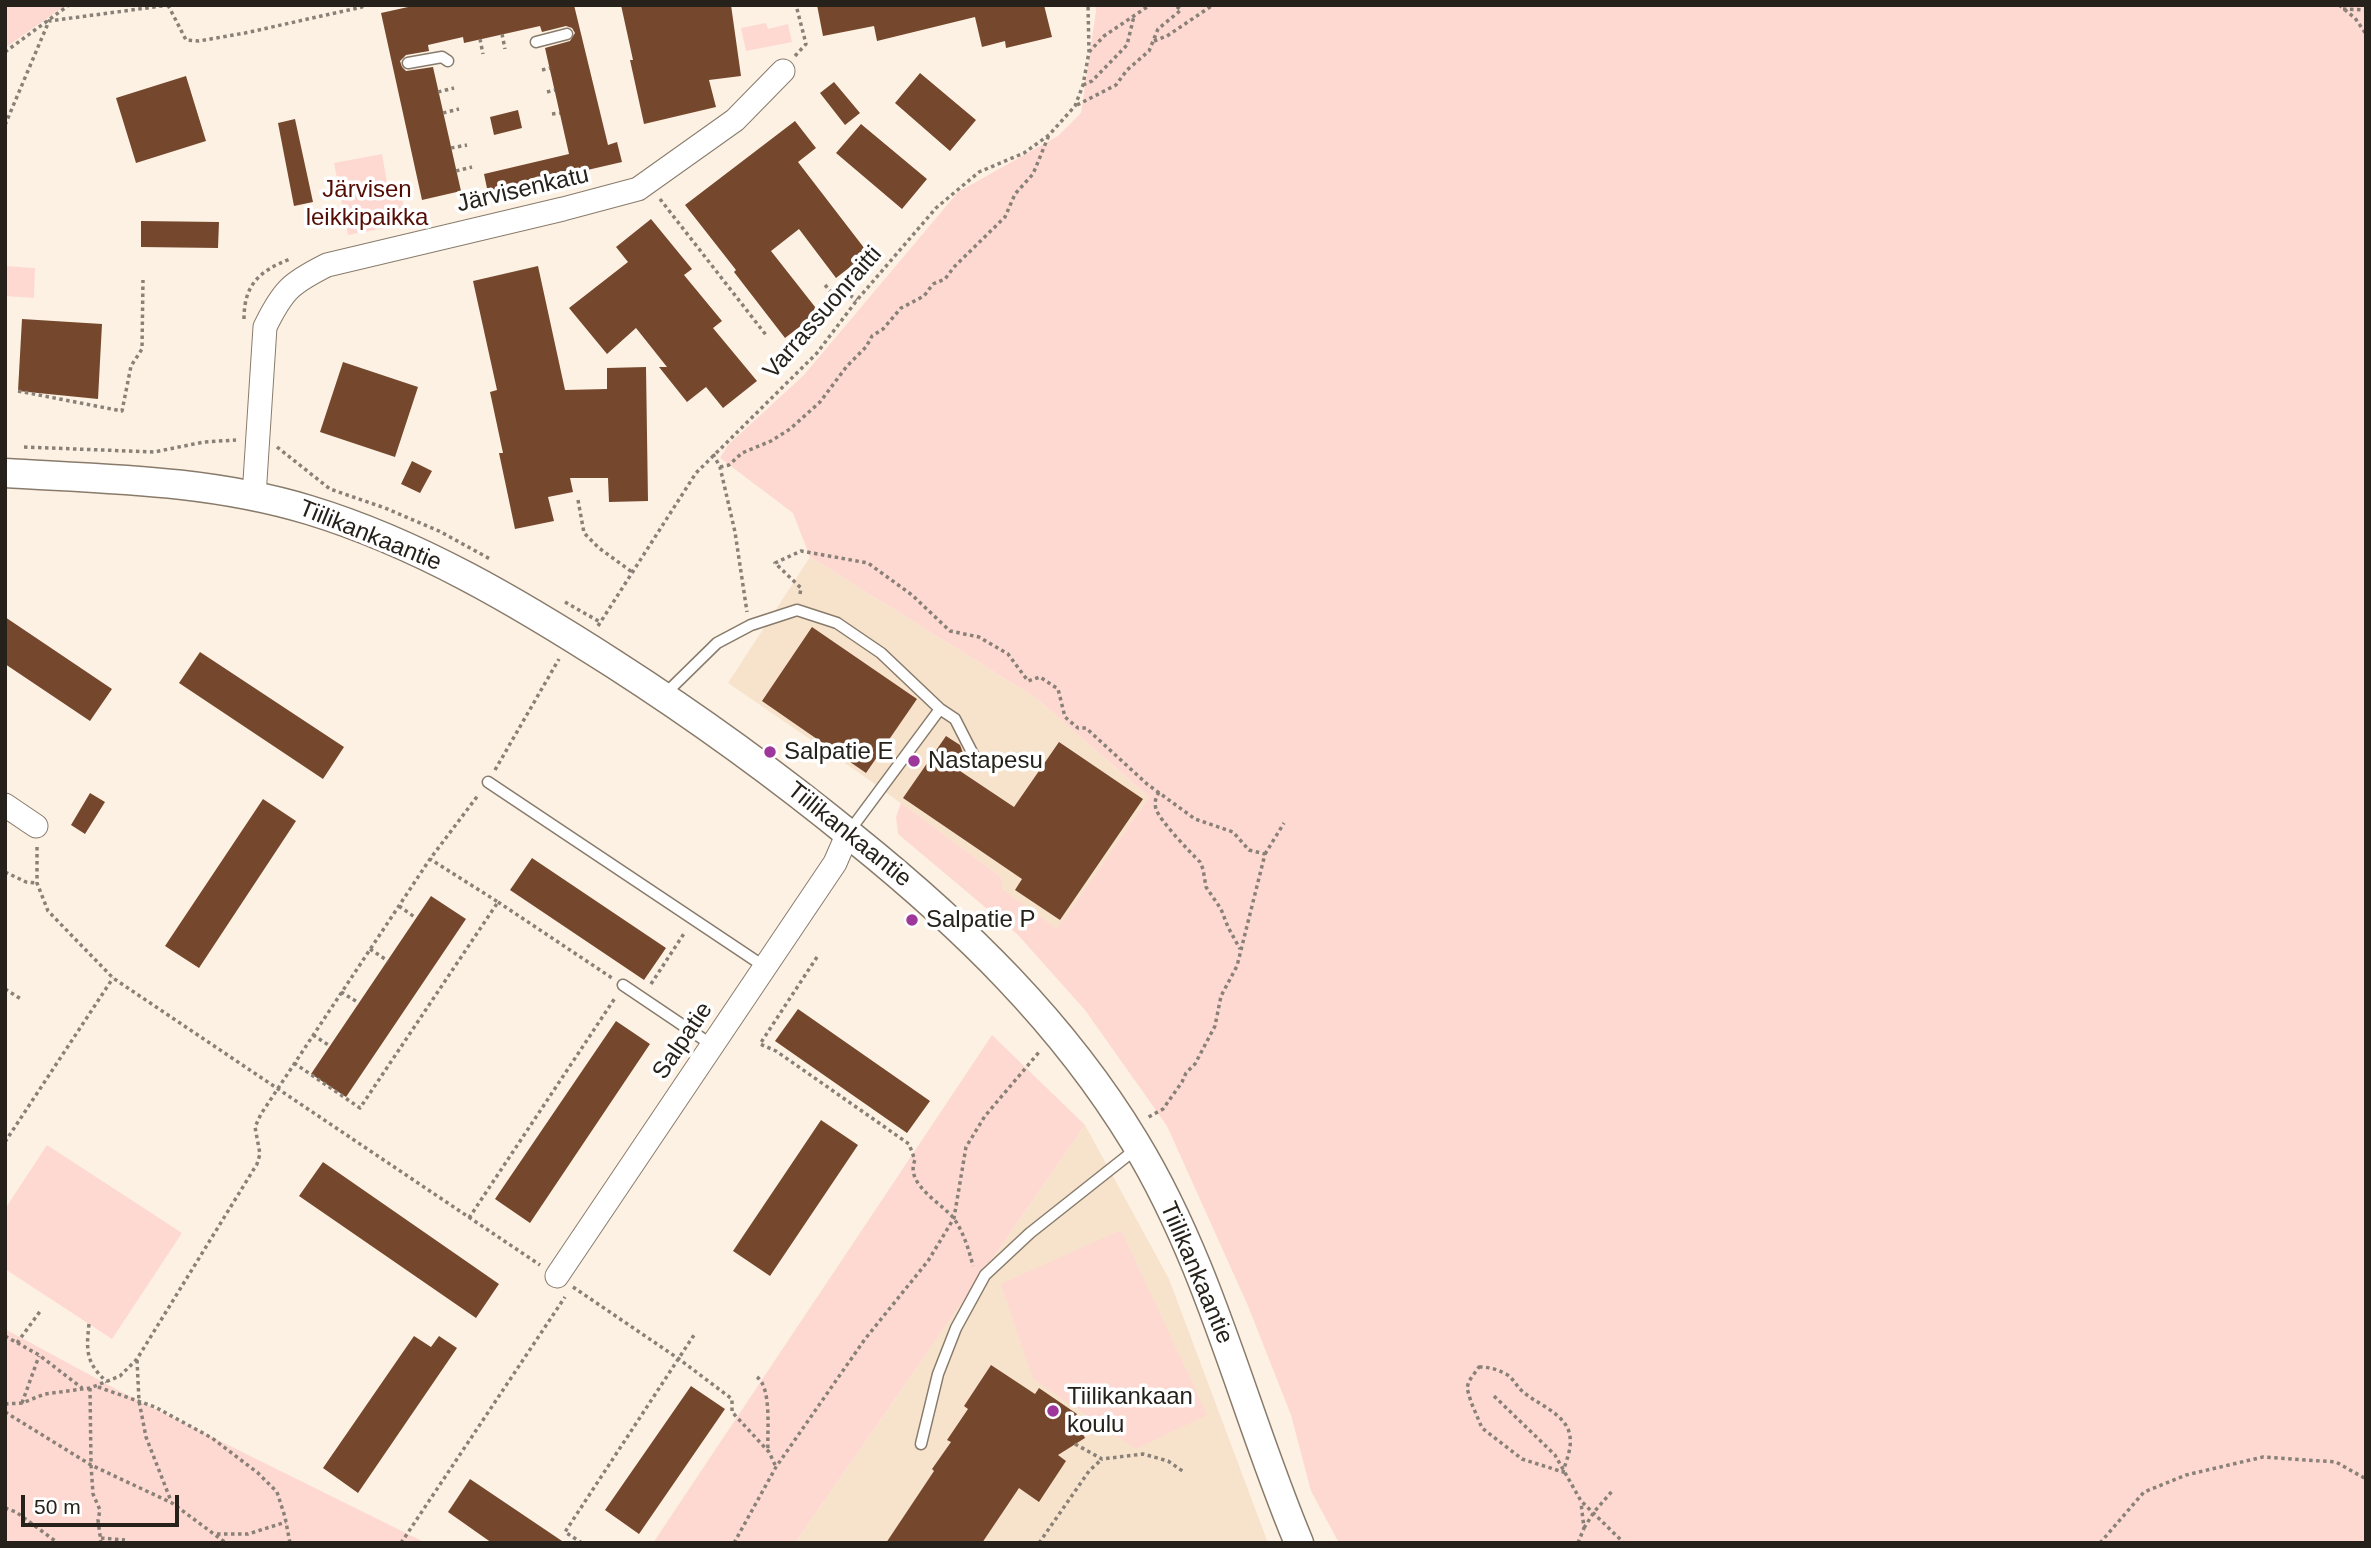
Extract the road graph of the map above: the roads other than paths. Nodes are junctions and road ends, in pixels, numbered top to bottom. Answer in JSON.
{"nodes":[{"id":1,"x":568,"y":34,"type":"dead end"},
{"id":2,"x":536,"y":42,"type":"dead end"},
{"id":3,"x":448,"y":61,"type":"dead end"},
{"id":4,"x":408,"y":63,"type":"dead end"},
{"id":5,"x":783,"y":71,"type":"road end"},
{"id":6,"x":5,"y":473,"type":"edge"},
{"id":7,"x":254,"y":495,"type":"junction"},
{"id":8,"x":663,"y":696,"type":"junction"},
{"id":9,"x":940,"y":709,"type":"junction"},
{"id":10,"x":978,"y":764,"type":"dead end"},
{"id":11,"x":488,"y":782,"type":"road end"},
{"id":12,"x":5,"y":805,"type":"edge"},
{"id":13,"x":36,"y":826,"type":"road end"},
{"id":14,"x":848,"y":833,"type":"junction"},
{"id":15,"x":765,"y":967,"type":"junction"},
{"id":16,"x":623,"y":985,"type":"road end"},
{"id":17,"x":712,"y":1045,"type":"junction"},
{"id":18,"x":1132,"y":1138,"type":"junction"},
{"id":19,"x":564,"y":1281,"type":"road end"},
{"id":20,"x":921,"y":1444,"type":"dead end"},
{"id":21,"x":1299,"y":1543,"type":"edge"}],
"edges":[{"from":1,"to":2,"type":"lane"},
{"from":3,"to":4,"type":"lane"},
{"from":5,"to":7,"type":"street","name":"Järvisenkatu"},
{"from":6,"to":7,"type":"street","name":"Tiilikankaantie"},
{"from":7,"to":8,"type":"street","name":"Tiilikankaantie"},
{"from":8,"to":9,"type":"lane"},
{"from":8,"to":14,"type":"street","name":"Tiilikankaantie"},
{"from":9,"to":10,"type":"lane"},
{"from":9,"to":14,"type":"lane"},
{"from":11,"to":15,"type":"lane"},
{"from":12,"to":13,"type":"street"},
{"from":14,"to":15,"type":"street","name":"Salpatie"},
{"from":14,"to":18,"type":"street","name":"Tiilikankaantie"},
{"from":15,"to":17,"type":"street","name":"Salpatie"},
{"from":16,"to":17,"type":"lane"},
{"from":17,"to":19,"type":"street","name":"Salpatie"},
{"from":18,"to":20,"type":"lane"},
{"from":18,"to":21,"type":"street","name":"Tiilikankaantie"}]}
